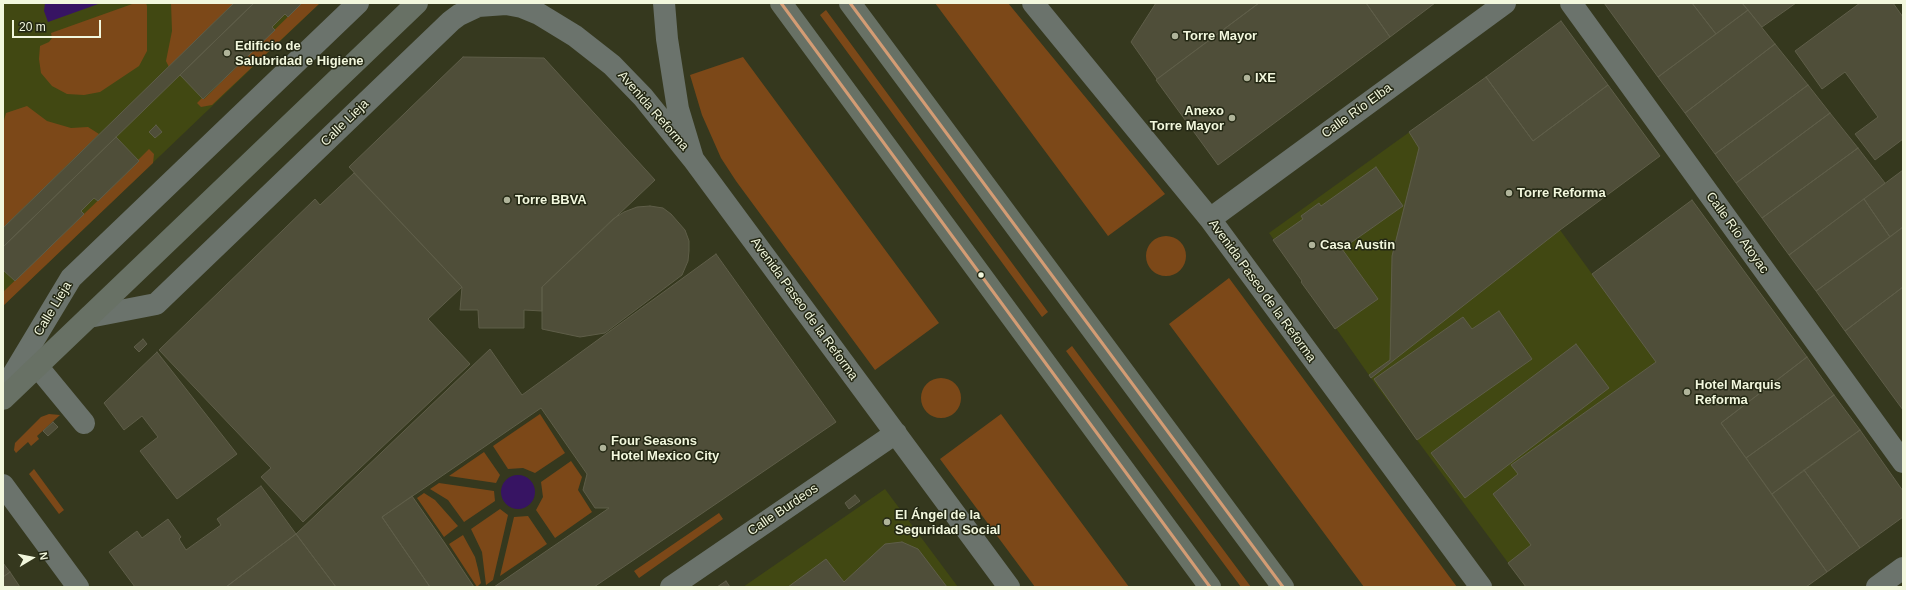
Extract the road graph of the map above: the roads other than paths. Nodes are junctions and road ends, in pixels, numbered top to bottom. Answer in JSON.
{"nodes":[{"id":1,"x":358,"y":3,"type":"edge"},
{"id":2,"x":417,"y":3,"type":"edge"},
{"id":3,"x":664,"y":3,"type":"edge"},
{"id":4,"x":781,"y":3,"type":"edge"},
{"id":5,"x":850,"y":3,"type":"edge"},
{"id":6,"x":1033,"y":3,"type":"edge"},
{"id":7,"x":1505,"y":3,"type":"edge"},
{"id":8,"x":1571,"y":3,"type":"edge"},
{"id":9,"x":612,"y":65,"type":"joint"},
{"id":10,"x":694,"y":159,"type":"junction"},
{"id":11,"x":1210,"y":219,"type":"junction"},
{"id":12,"x":89,"y":317,"type":"junction"},
{"id":13,"x":38,"y":366,"type":"junction"},
{"id":14,"x":3,"y":391,"type":"edge"},
{"id":15,"x":3,"y":399,"type":"edge"},
{"id":16,"x":84,"y":423,"type":"dead end"},
{"id":17,"x":896,"y":433,"type":"junction"},
{"id":18,"x":1903,"y":462,"type":"edge"},
{"id":19,"x":3,"y":485,"type":"edge"},
{"id":20,"x":1903,"y":568,"type":"edge"},
{"id":21,"x":78,"y":587,"type":"edge"},
{"id":22,"x":671,"y":587,"type":"edge"},
{"id":23,"x":1010,"y":587,"type":"edge"},
{"id":24,"x":1210,"y":587,"type":"edge"},
{"id":25,"x":1282,"y":587,"type":"edge"},
{"id":26,"x":1481,"y":587,"type":"edge"},
{"id":27,"x":1877,"y":587,"type":"edge"}],
"edges":[{"from":1,"to":14,"type":"street","name":"Calle Lieja"},
{"from":2,"to":12,"type":"main road","name":"Calle Lieja"},
{"from":3,"to":10,"type":"street","name":"Avenida Paseo de la Reforma"},
{"from":4,"to":24,"type":"main road"},
{"from":5,"to":25,"type":"main road"},
{"from":6,"to":11,"type":"street","name":"Avenida Paseo de la Reforma"},
{"from":7,"to":11,"type":"street","name":"Calle Río Elba"},
{"from":8,"to":18,"type":"street","name":"Calle Río Atoyac"},
{"from":9,"to":10,"type":"street","name":"Avenida Reforma"},
{"from":9,"to":12,"type":"street","name":"Calle Lieja"},
{"from":10,"to":17,"type":"street","name":"Avenida Paseo de la Reforma"},
{"from":11,"to":26,"type":"street","name":"Avenida Paseo de la Reforma"},
{"from":12,"to":13,"type":"main road","name":"Calle Lieja"},
{"from":13,"to":15,"type":"main road","name":"Calle Lieja"},
{"from":13,"to":16,"type":"street"},
{"from":17,"to":22,"type":"street","name":"Calle Burdeos"},
{"from":17,"to":23,"type":"street","name":"Avenida Paseo de la Reforma"},
{"from":19,"to":21,"type":"street"},
{"from":20,"to":27,"type":"street"}]}
